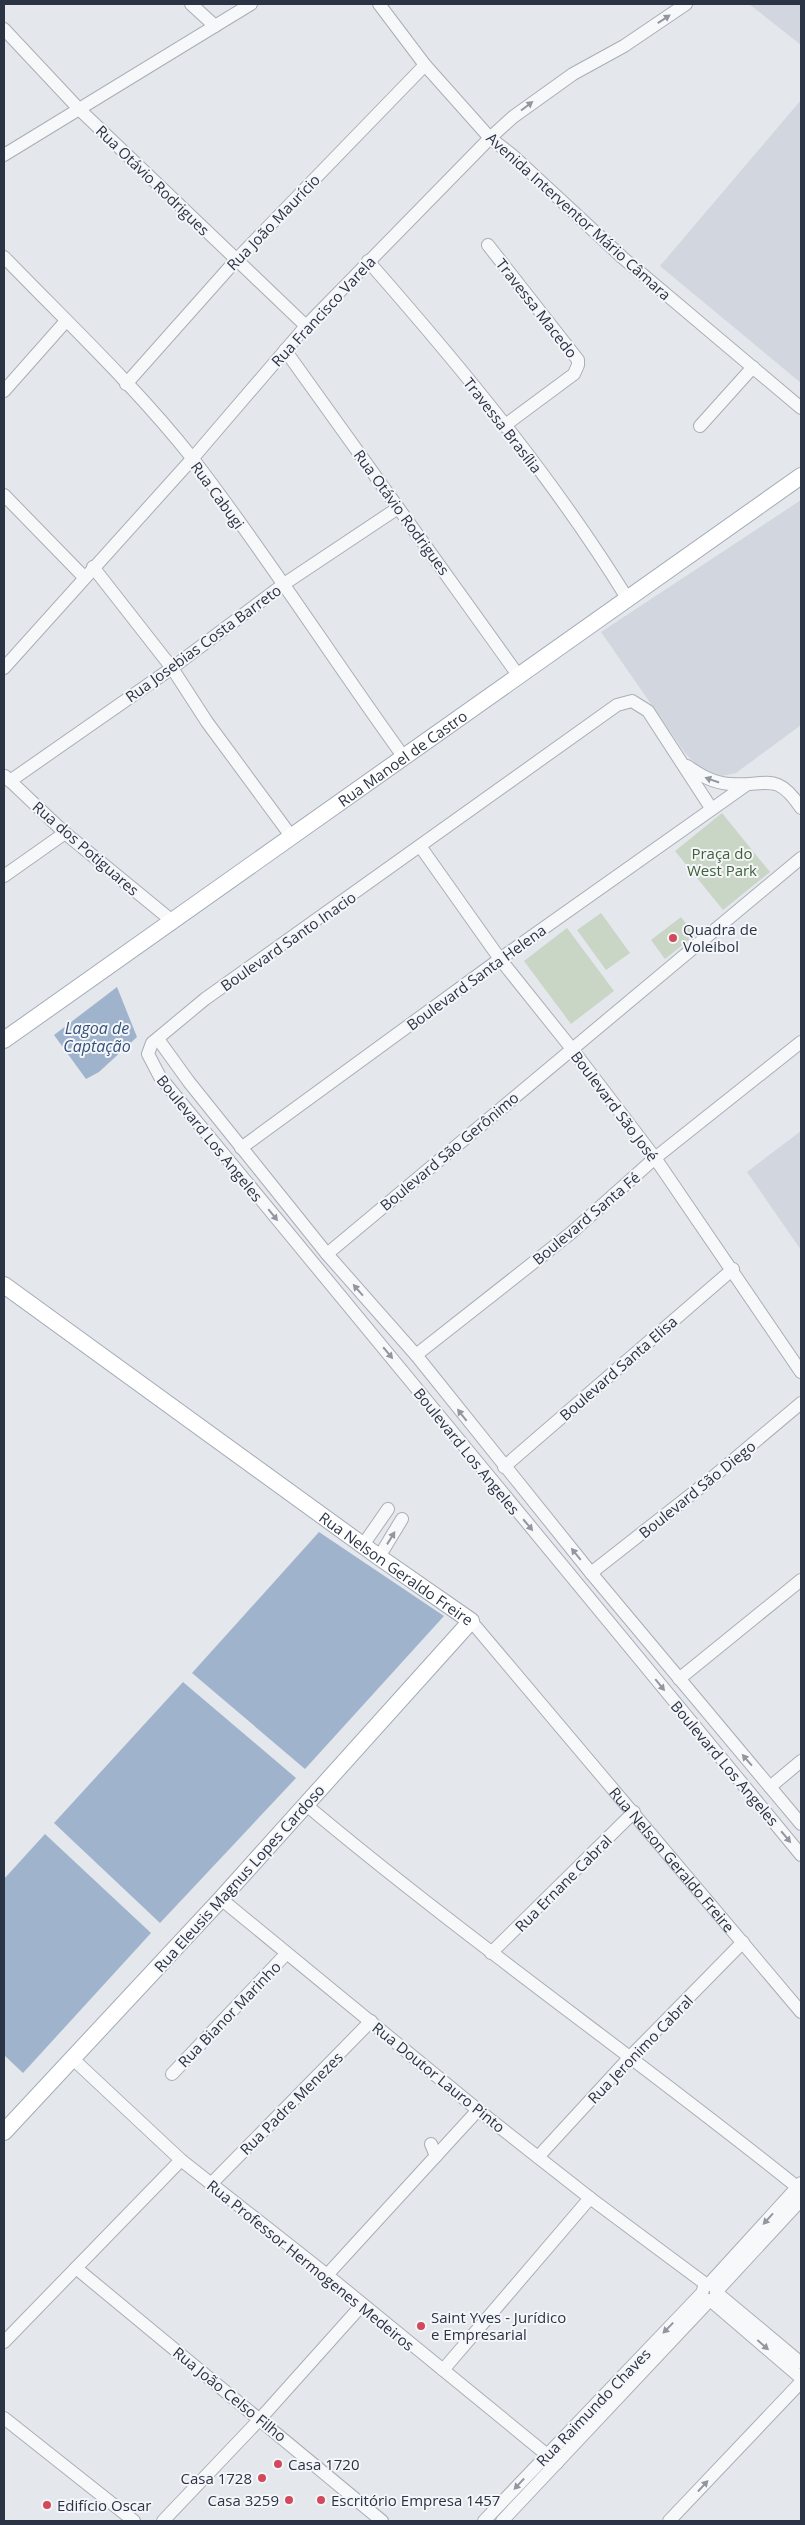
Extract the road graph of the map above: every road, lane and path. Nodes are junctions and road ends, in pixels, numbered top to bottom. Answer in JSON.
{"nodes":[{"id":1,"x":192,"y":4,"type":"edge"},
{"id":2,"x":252,"y":4,"type":"edge"},
{"id":3,"x":379,"y":4,"type":"edge"},
{"id":4,"x":686,"y":4,"type":"edge"},
{"id":5,"x":215,"y":26,"type":"junction"},
{"id":6,"x":4,"y":29,"type":"edge"},
{"id":7,"x":425,"y":65,"type":"junction"},
{"id":8,"x":79,"y":109,"type":"junction"},
{"id":9,"x":490,"y":138,"type":"junction"},
{"id":10,"x":4,"y":156,"type":"edge"},
{"id":11,"x":488,"y":245,"type":"dead end"},
{"id":12,"x":4,"y":257,"type":"edge"},
{"id":13,"x":237,"y":259,"type":"junction"},
{"id":14,"x":368,"y":261,"type":"junction"},
{"id":15,"x":66,"y":321,"type":"junction"},
{"id":16,"x":306,"y":326,"type":"junction"},
{"id":17,"x":285,"y":350,"type":"junction"},
{"id":18,"x":753,"y":366,"type":"junction"},
{"id":19,"x":126,"y":384,"type":"junction"},
{"id":20,"x":4,"y":390,"type":"edge"},
{"id":21,"x":801,"y":408,"type":"edge"},
{"id":22,"x":504,"y":426,"type":"junction"},
{"id":23,"x":700,"y":426,"type":"dead end"},
{"id":24,"x":192,"y":458,"type":"junction"},
{"id":25,"x":801,"y":476,"type":"edge"},
{"id":26,"x":4,"y":495,"type":"edge"},
{"id":27,"x":398,"y":508,"type":"junction"},
{"id":28,"x":89,"y":572,"type":"junction"},
{"id":29,"x":284,"y":584,"type":"junction"},
{"id":30,"x":627,"y":598,"type":"junction"},
{"id":31,"x":4,"y":668,"type":"edge"},
{"id":32,"x":172,"y":668,"type":"junction"},
{"id":33,"x":518,"y":675,"type":"junction"},
{"id":34,"x":403,"y":756,"type":"junction"},
{"id":35,"x":683,"y":764,"type":"junction"},
{"id":36,"x":7,"y":778,"type":"edge"},
{"id":37,"x":746,"y":784,"type":"junction"},
{"id":38,"x":711,"y":808,"type":"junction"},
{"id":39,"x":801,"y":808,"type":"edge"},
{"id":40,"x":65,"y":833,"type":"junction"},
{"id":41,"x":291,"y":836,"type":"junction"},
{"id":42,"x":420,"y":846,"type":"junction"},
{"id":43,"x":801,"y":858,"type":"edge"},
{"id":44,"x":4,"y":876,"type":"edge"},
{"id":45,"x":170,"y":920,"type":"junction"},
{"id":46,"x":500,"y":959,"type":"junction"},
{"id":47,"x":158,"y":1038,"type":"junction"},
{"id":48,"x":4,"y":1040,"type":"edge"},
{"id":49,"x":801,"y":1042,"type":"edge"},
{"id":50,"x":572,"y":1049,"type":"junction"},
{"id":51,"x":189,"y":1082,"type":"junction"},
{"id":52,"x":173,"y":1093,"type":"junction"},
{"id":53,"x":241,"y":1148,"type":"junction"},
{"id":54,"x":655,"y":1158,"type":"junction"},
{"id":55,"x":327,"y":1254,"type":"junction"},
{"id":56,"x":733,"y":1269,"type":"junction"},
{"id":57,"x":4,"y":1285,"type":"edge"},
{"id":58,"x":416,"y":1355,"type":"junction"},
{"id":59,"x":801,"y":1372,"type":"edge"},
{"id":60,"x":444,"y":1392,"type":"junction"},
{"id":61,"x":801,"y":1402,"type":"edge"},
{"id":62,"x":430,"y":1404,"type":"junction"},
{"id":63,"x":478,"y":1435,"type":"junction"},
{"id":64,"x":463,"y":1447,"type":"junction"},
{"id":65,"x":504,"y":1467,"type":"junction"},
{"id":66,"x":388,"y":1509,"type":"dead end"},
{"id":67,"x":402,"y":1519,"type":"dead end"},
{"id":68,"x":363,"y":1545,"type":"junction"},
{"id":69,"x":379,"y":1557,"type":"junction"},
{"id":70,"x":591,"y":1573,"type":"junction"},
{"id":71,"x":801,"y":1580,"type":"edge"},
{"id":72,"x":618,"y":1605,"type":"junction"},
{"id":73,"x":607,"y":1620,"type":"junction"},
{"id":74,"x":471,"y":1621,"type":"junction"},
{"id":75,"x":652,"y":1646,"type":"junction"},
{"id":76,"x":638,"y":1658,"type":"junction"},
{"id":77,"x":679,"y":1679,"type":"junction"},
{"id":78,"x":801,"y":1760,"type":"edge"},
{"id":79,"x":770,"y":1787,"type":"junction"},
{"id":80,"x":306,"y":1804,"type":"junction"},
{"id":81,"x":634,"y":1812,"type":"junction"},
{"id":82,"x":801,"y":1824,"type":"edge"},
{"id":83,"x":801,"y":1855,"type":"edge"},
{"id":84,"x":221,"y":1899,"type":"junction"},
{"id":85,"x":743,"y":1942,"type":"junction"},
{"id":86,"x":492,"y":1953,"type":"junction"},
{"id":87,"x":286,"y":1954,"type":"junction"},
{"id":88,"x":801,"y":2012,"type":"edge"},
{"id":89,"x":371,"y":2021,"type":"junction"},
{"id":90,"x":73,"y":2058,"type":"junction"},
{"id":91,"x":630,"y":2058,"type":"junction"},
{"id":92,"x":172,"y":2074,"type":"dead end"},
{"id":93,"x":478,"y":2110,"type":"junction"},
{"id":94,"x":4,"y":2132,"type":"edge"},
{"id":95,"x":430,"y":2144,"type":"dead end"},
{"id":96,"x":436,"y":2156,"type":"junction"},
{"id":97,"x":538,"y":2157,"type":"junction"},
{"id":98,"x":181,"y":2160,"type":"junction"},
{"id":99,"x":210,"y":2184,"type":"junction"},
{"id":100,"x":800,"y":2186,"type":"edge"},
{"id":101,"x":590,"y":2198,"type":"junction"},
{"id":102,"x":801,"y":2200,"type":"edge"},
{"id":103,"x":76,"y":2268,"type":"junction"},
{"id":104,"x":327,"y":2275,"type":"junction"},
{"id":105,"x":709,"y":2292,"type":"junction"},
{"id":106,"x":362,"y":2304,"type":"junction"},
{"id":107,"x":4,"y":2342,"type":"edge"},
{"id":108,"x":801,"y":2363,"type":"edge"},
{"id":109,"x":443,"y":2370,"type":"junction"},
{"id":110,"x":801,"y":2380,"type":"edge"},
{"id":111,"x":4,"y":2418,"type":"edge"},
{"id":112,"x":260,"y":2419,"type":"junction"},
{"id":113,"x":546,"y":2455,"type":"junction"},
{"id":114,"x":557,"y":2463,"type":"junction"},
{"id":115,"x":134,"y":2521,"type":"edge"},
{"id":116,"x":163,"y":2521,"type":"edge"},
{"id":117,"x":382,"y":2521,"type":"edge"},
{"id":118,"x":484,"y":2521,"type":"edge"},
{"id":119,"x":502,"y":2521,"type":"edge"},
{"id":120,"x":670,"y":2521,"type":"edge"}],
"edges":[{"from":1,"to":5,"type":"street"},
{"from":2,"to":5,"type":"street"},
{"from":3,"to":7,"type":"street","name":"Avenida Interventor Mário Câmara"},
{"from":9,"to":4,"type":"street","name":"Rua Francisco Varela","one_way":true},
{"from":5,"to":8,"type":"street"},
{"from":6,"to":8,"type":"street","name":"Rua Otávio Rodrigues"},
{"from":7,"to":9,"type":"street","name":"Avenida Interventor Mário Câmara"},
{"from":7,"to":13,"type":"street","name":"Rua João Maurício"},
{"from":8,"to":10,"type":"street"},
{"from":8,"to":13,"type":"street","name":"Rua Otávio Rodrigues"},
{"from":9,"to":14,"type":"street","name":"Rua Francisco Varela"},
{"from":9,"to":18,"type":"street","name":"Avenida Interventor Mário Câmara"},
{"from":11,"to":22,"type":"street","name":"Travessa Macedo"},
{"from":12,"to":15,"type":"street","name":"Rua Cabugi"},
{"from":13,"to":16,"type":"street","name":"Rua Otávio Rodrigues"},
{"from":13,"to":19,"type":"street","name":"Rua João Maurício"},
{"from":14,"to":16,"type":"street","name":"Rua Francisco Varela"},
{"from":14,"to":22,"type":"street","name":"Travessa Brasília"},
{"from":15,"to":19,"type":"street","name":"Rua Cabugi"},
{"from":15,"to":20,"type":"street"},
{"from":16,"to":17,"type":"street","name":"Rua Francisco Varela"},
{"from":17,"to":24,"type":"street","name":"Rua Francisco Varela"},
{"from":17,"to":27,"type":"street","name":"Rua Otávio Rodrigues"},
{"from":18,"to":21,"type":"street","name":"Avenida Interventor Mário Câmara"},
{"from":18,"to":23,"type":"street"},
{"from":19,"to":24,"type":"street","name":"Rua Cabugi"},
{"from":22,"to":30,"type":"street","name":"Travessa Brasília"},
{"from":24,"to":28,"type":"street","name":"Rua Francisco Varela"},
{"from":24,"to":29,"type":"street","name":"Rua Cabugi"},
{"from":25,"to":30,"type":"main road","name":"Rua Manoel de Castro"},
{"from":26,"to":28,"type":"street"},
{"from":27,"to":29,"type":"street","name":"Rua Josebias Costa Barreto"},
{"from":27,"to":33,"type":"street","name":"Rua Otávio Rodrigues"},
{"from":28,"to":31,"type":"street","name":"Rua Francisco Varela"},
{"from":28,"to":32,"type":"street"},
{"from":29,"to":32,"type":"street","name":"Rua Josebias Costa Barreto"},
{"from":29,"to":34,"type":"street","name":"Rua Cabugi"},
{"from":30,"to":33,"type":"main road","name":"Rua Manoel de Castro"},
{"from":32,"to":36,"type":"street","name":"Rua Josebias Costa Barreto"},
{"from":32,"to":41,"type":"street"},
{"from":33,"to":34,"type":"main road","name":"Rua Manoel de Castro"},
{"from":34,"to":41,"type":"main road","name":"Rua Manoel de Castro"},
{"from":37,"to":35,"type":"street","one_way":true},
{"from":35,"to":38,"type":"street"},
{"from":35,"to":42,"type":"street"},
{"from":36,"to":40,"type":"street","name":"Rua dos Potiguares"},
{"from":37,"to":38,"type":"street","name":"Boulevard Santa Helena"},
{"from":37,"to":39,"type":"street"},
{"from":38,"to":46,"type":"street","name":"Boulevard Santa Helena"},
{"from":40,"to":44,"type":"street"},
{"from":40,"to":45,"type":"street","name":"Rua dos Potiguares"},
{"from":41,"to":45,"type":"main road","name":"Rua Manoel de Castro"},
{"from":42,"to":46,"type":"street","name":"Boulevard São José"},
{"from":42,"to":47,"type":"street","name":"Boulevard Santo Inacio"},
{"from":43,"to":50,"type":"street"},
{"from":45,"to":48,"type":"main road","name":"Rua Manoel de Castro"},
{"from":46,"to":50,"type":"street","name":"Boulevard São José"},
{"from":46,"to":53,"type":"street","name":"Boulevard Santa Helena"},
{"from":47,"to":51,"type":"street","name":"Boulevard Los Angeles"},
{"from":47,"to":52,"type":"street","name":"Boulevard Los Angeles"},
{"from":49,"to":54,"type":"street","name":"Boulevard Santa Fé"},
{"from":50,"to":54,"type":"street","name":"Boulevard São José"},
{"from":50,"to":55,"type":"street","name":"Boulevard São Gerônimo"},
{"from":51,"to":52,"type":"street"},
{"from":51,"to":53,"type":"street","name":"Boulevard Los Angeles"},
{"from":52,"to":62,"type":"street","name":"Boulevard Los Angeles","one_way":true},
{"from":53,"to":55,"type":"street","name":"Boulevard Los Angeles"},
{"from":54,"to":56,"type":"street","name":"Boulevard São José"},
{"from":54,"to":58,"type":"street","name":"Boulevard Santa Fé"},
{"from":58,"to":55,"type":"street","name":"Boulevard Los Angeles","one_way":true},
{"from":56,"to":59,"type":"street","name":"Boulevard São José"},
{"from":56,"to":65,"type":"street","name":"Boulevard Santa Elisa"},
{"from":57,"to":68,"type":"main road","name":"Rua Nelson Geraldo Freire"},
{"from":58,"to":60,"type":"street","name":"Boulevard Los Angeles"},
{"from":60,"to":62,"type":"street"},
{"from":63,"to":60,"type":"street","name":"Boulevard Los Angeles","one_way":true},
{"from":61,"to":70,"type":"street","name":"Boulevard São Diego"},
{"from":62,"to":64,"type":"street","name":"Boulevard Los Angeles"},
{"from":63,"to":64,"type":"street"},
{"from":63,"to":65,"type":"street","name":"Boulevard Los Angeles"},
{"from":64,"to":73,"type":"street","name":"Boulevard Los Angeles","one_way":true},
{"from":70,"to":65,"type":"street","name":"Boulevard Los Angeles","one_way":true},
{"from":66,"to":68,"type":"street"},
{"from":69,"to":67,"type":"street","one_way":true},
{"from":68,"to":69,"type":"main road","name":"Rua Nelson Geraldo Freire"},
{"from":69,"to":74,"type":"main road","name":"Rua Nelson Geraldo Freire"},
{"from":70,"to":72,"type":"street","name":"Boulevard Los Angeles"},
{"from":71,"to":77,"type":"street"},
{"from":72,"to":73,"type":"street"},
{"from":72,"to":75,"type":"street","name":"Boulevard Los Angeles"},
{"from":73,"to":76,"type":"street","name":"Boulevard Los Angeles"},
{"from":74,"to":80,"type":"main road","name":"Rua Eleusis Magnus Lopes Cardoso"},
{"from":74,"to":81,"type":"street","name":"Rua Nelson Geraldo Freire"},
{"from":75,"to":76,"type":"street"},
{"from":75,"to":77,"type":"street","name":"Boulevard Los Angeles"},
{"from":76,"to":83,"type":"street","name":"Boulevard Los Angeles","one_way":true},
{"from":79,"to":77,"type":"street","name":"Boulevard Los Angeles","one_way":true},
{"from":78,"to":79,"type":"street"},
{"from":79,"to":82,"type":"street","name":"Boulevard Los Angeles"},
{"from":80,"to":84,"type":"main road","name":"Rua Eleusis Magnus Lopes Cardoso"},
{"from":80,"to":86,"type":"street"},
{"from":81,"to":85,"type":"street","name":"Rua Nelson Geraldo Freire"},
{"from":81,"to":86,"type":"street","name":"Rua Ernane Cabral"},
{"from":84,"to":87,"type":"street","name":"Rua Doutor Lauro Pinto"},
{"from":84,"to":90,"type":"main road","name":"Rua Eleusis Magnus Lopes Cardoso"},
{"from":85,"to":88,"type":"street","name":"Rua Nelson Geraldo Freire"},
{"from":85,"to":91,"type":"street","name":"Rua Jeronimo Cabral"},
{"from":86,"to":91,"type":"street"},
{"from":87,"to":89,"type":"street","name":"Rua Doutor Lauro Pinto"},
{"from":87,"to":92,"type":"street","name":"Rua Bianor Marinho"},
{"from":89,"to":93,"type":"street","name":"Rua Doutor Lauro Pinto"},
{"from":89,"to":99,"type":"street","name":"Rua Padre Menezes"},
{"from":90,"to":94,"type":"main road","name":"Rua Eleusis Magnus Lopes Cardoso"},
{"from":90,"to":98,"type":"street","name":"Rua Professor Hermogenes Medeiros"},
{"from":91,"to":97,"type":"street","name":"Rua Jeronimo Cabral"},
{"from":91,"to":100,"type":"street"},
{"from":93,"to":96,"type":"street"},
{"from":93,"to":97,"type":"street","name":"Rua Doutor Lauro Pinto"},
{"from":95,"to":96,"type":"street"},
{"from":96,"to":104,"type":"street"},
{"from":97,"to":101,"type":"street","name":"Rua Doutor Lauro Pinto"},
{"from":98,"to":99,"type":"street","name":"Rua Professor Hermogenes Medeiros"},
{"from":98,"to":103,"type":"street"},
{"from":99,"to":104,"type":"street","name":"Rua Professor Hermogenes Medeiros"},
{"from":100,"to":105,"type":"street","name":"Rua Raimundo Chaves","one_way":true},
{"from":101,"to":105,"type":"street","name":"Rua Doutor Lauro Pinto"},
{"from":101,"to":109,"type":"street"},
{"from":102,"to":105,"type":"street","name":"Rua Raimundo Chaves"},
{"from":103,"to":107,"type":"street"},
{"from":103,"to":112,"type":"street","name":"Rua João Celso Filho"},
{"from":104,"to":106,"type":"street","name":"Rua Professor Hermogenes Medeiros"},
{"from":105,"to":108,"type":"street","name":"Rua Doutor Lauro Pinto"},
{"from":105,"to":110,"type":"street","name":"Rua Doutor Lauro Pinto","one_way":true},
{"from":105,"to":113,"type":"street","name":"Rua Raimundo Chaves","one_way":true},
{"from":105,"to":114,"type":"street","name":"Rua Raimundo Chaves"},
{"from":106,"to":109,"type":"street","name":"Rua Professor Hermogenes Medeiros"},
{"from":106,"to":112,"type":"street"},
{"from":109,"to":113,"type":"street","name":"Rua Professor Hermogenes Medeiros"},
{"from":120,"to":110,"type":"street","one_way":true},
{"from":111,"to":115,"type":"street"},
{"from":112,"to":116,"type":"street"},
{"from":112,"to":117,"type":"street","name":"Rua João Celso Filho"},
{"from":113,"to":114,"type":"street","name":"Rua Professor Hermogenes Medeiros"},
{"from":113,"to":118,"type":"street","name":"Rua Raimundo Chaves","one_way":true},
{"from":114,"to":119,"type":"street","name":"Rua Raimundo Chaves"}]}
